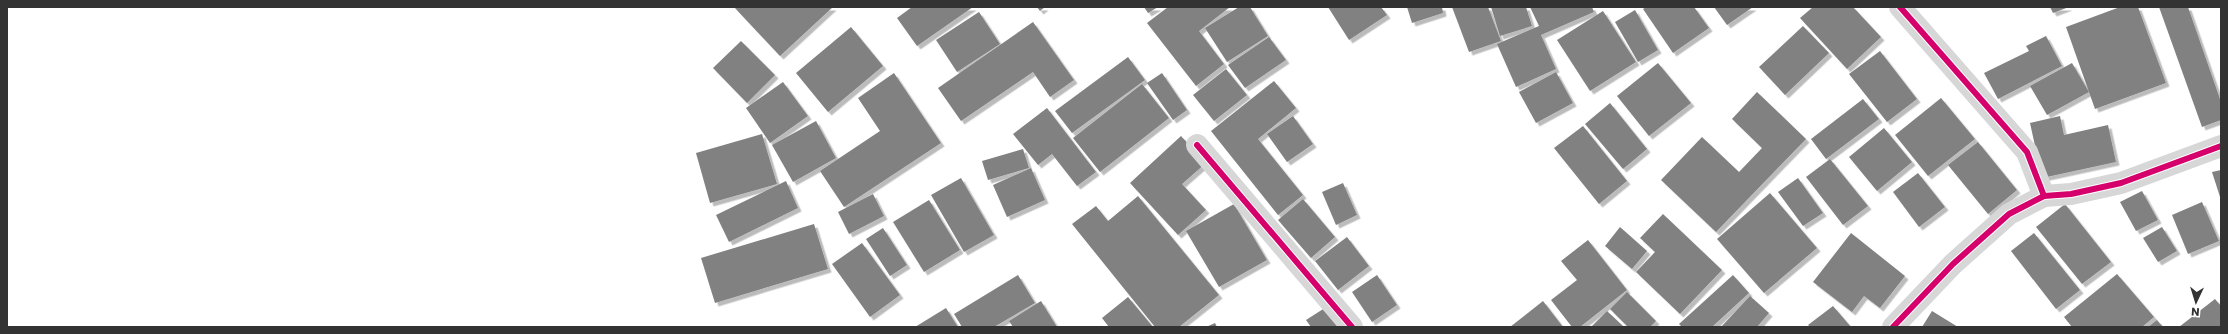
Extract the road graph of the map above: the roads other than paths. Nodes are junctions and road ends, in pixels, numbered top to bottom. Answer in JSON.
{"nodes":[{"id":1,"x":1900,"y":7,"type":"edge"},
{"id":2,"x":1197,"y":145,"type":"dead end"},
{"id":3,"x":2221,"y":146,"type":"edge"},
{"id":4,"x":2044,"y":196,"type":"junction"},
{"id":5,"x":1352,"y":327,"type":"edge"},
{"id":6,"x":1893,"y":327,"type":"edge"}],
"edges":[{"from":1,"to":4,"type":"street"},
{"from":2,"to":5,"type":"street"},
{"from":3,"to":4,"type":"street"},
{"from":4,"to":6,"type":"street"}]}
